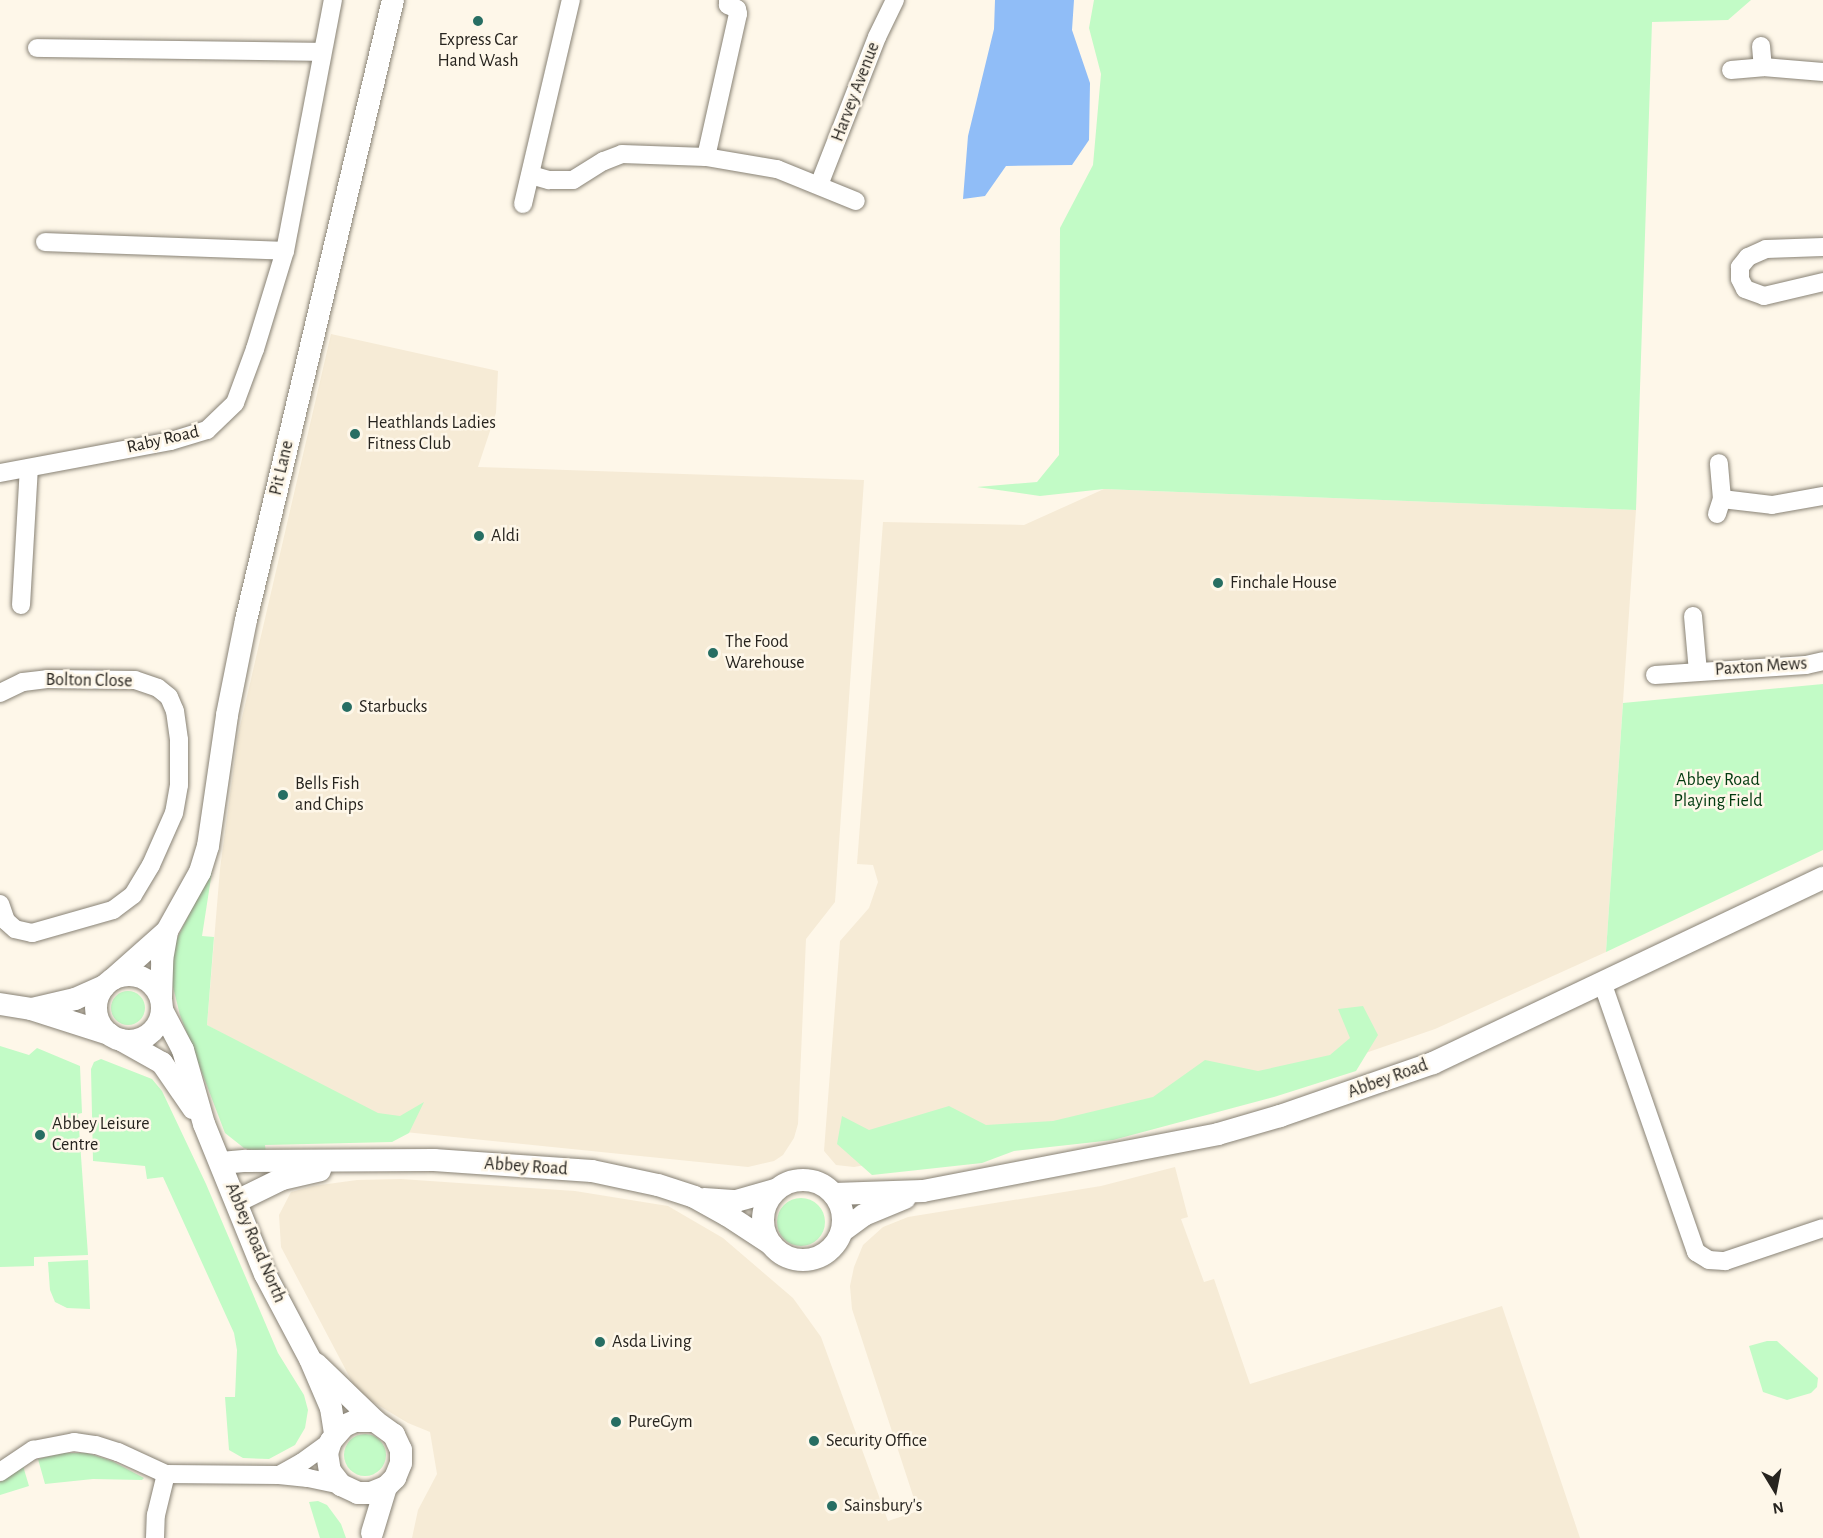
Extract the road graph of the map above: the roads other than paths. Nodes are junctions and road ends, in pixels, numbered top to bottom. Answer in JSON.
{"nodes":[{"id":1,"x":333,"y":0,"type":"edge"},
{"id":2,"x":393,"y":0,"type":"edge"},
{"id":3,"x":571,"y":0,"type":"edge"},
{"id":4,"x":728,"y":0,"type":"edge"},
{"id":5,"x":895,"y":0,"type":"edge"},
{"id":6,"x":1761,"y":46,"type":"dead end"},
{"id":7,"x":37,"y":48,"type":"dead end"},
{"id":8,"x":321,"y":52,"type":"junction"},
{"id":9,"x":1763,"y":66,"type":"junction"},
{"id":10,"x":1731,"y":70,"type":"dead end"},
{"id":11,"x":1823,"y":72,"type":"edge"},
{"id":12,"x":706,"y":156,"type":"junction"},
{"id":13,"x":531,"y":175,"type":"junction"},
{"id":14,"x":819,"y":185,"type":"junction"},
{"id":15,"x":856,"y":201,"type":"dead end"},
{"id":16,"x":523,"y":204,"type":"dead end"},
{"id":17,"x":45,"y":242,"type":"dead end"},
{"id":18,"x":1823,"y":247,"type":"edge"},
{"id":19,"x":285,"y":251,"type":"junction"},
{"id":20,"x":1823,"y":282,"type":"edge"},
{"id":21,"x":1719,"y":463,"type":"dead end"},
{"id":22,"x":29,"y":468,"type":"junction"},
{"id":23,"x":0,"y":473,"type":"edge"},
{"id":24,"x":1823,"y":496,"type":"edge"},
{"id":25,"x":21,"y":605,"type":"dead end"},
{"id":26,"x":1693,"y":615,"type":"dead end"},
{"id":27,"x":1823,"y":662,"type":"edge"},
{"id":28,"x":1698,"y":672,"type":"junction"},
{"id":29,"x":1654,"y":675,"type":"dead end"},
{"id":30,"x":0,"y":693,"type":"edge"},
{"id":31,"x":1823,"y":878,"type":"edge"},
{"id":32,"x":0,"y":904,"type":"edge"},
{"id":33,"x":167,"y":931,"type":"junction"},
{"id":34,"x":1602,"y":982,"type":"junction"},
{"id":35,"x":109,"y":983,"type":"junction"},
{"id":36,"x":0,"y":1004,"type":"edge"},
{"id":37,"x":161,"y":1004,"type":"junction"},
{"id":38,"x":31,"y":1009,"type":"junction"},
{"id":39,"x":114,"y":1037,"type":"junction"},
{"id":40,"x":204,"y":1124,"type":"junction"},
{"id":41,"x":355,"y":1162,"type":"junction"},
{"id":42,"x":221,"y":1163,"type":"junction"},
{"id":43,"x":775,"y":1190,"type":"junction"},
{"id":44,"x":923,"y":1191,"type":"junction"},
{"id":45,"x":834,"y":1194,"type":"junction"},
{"id":46,"x":694,"y":1197,"type":"junction"},
{"id":47,"x":237,"y":1201,"type":"junction"},
{"id":48,"x":1823,"y":1228,"type":"edge"},
{"id":49,"x":842,"y":1231,"type":"junction"},
{"id":50,"x":771,"y":1244,"type":"junction"},
{"id":51,"x":310,"y":1359,"type":"junction"},
{"id":52,"x":375,"y":1421,"type":"junction"},
{"id":53,"x":333,"y":1438,"type":"junction"},
{"id":54,"x":0,"y":1472,"type":"edge"},
{"id":55,"x":166,"y":1474,"type":"junction"},
{"id":56,"x":279,"y":1475,"type":"junction"},
{"id":57,"x":343,"y":1487,"type":"junction"},
{"id":58,"x":386,"y":1487,"type":"junction"},
{"id":59,"x":372,"y":1536,"type":"edge"},
{"id":60,"x":155,"y":1538,"type":"edge"}],
"edges":[{"from":1,"to":8,"type":"street","name":"Raby Road"},
{"from":2,"to":33,"type":"street","name":"Pit Lane"},
{"from":3,"to":13,"type":"street"},
{"from":4,"to":12,"type":"street"},
{"from":5,"to":14,"type":"street","name":"Harvey Avenue"},
{"from":6,"to":9,"type":"street"},
{"from":7,"to":8,"type":"street"},
{"from":8,"to":19,"type":"street","name":"Raby Road"},
{"from":9,"to":10,"type":"street"},
{"from":9,"to":11,"type":"street"},
{"from":12,"to":13,"type":"street"},
{"from":12,"to":14,"type":"street"},
{"from":13,"to":16,"type":"street"},
{"from":14,"to":15,"type":"street"},
{"from":17,"to":19,"type":"street"},
{"from":18,"to":20,"type":"street"},
{"from":19,"to":22,"type":"street","name":"Raby Road"},
{"from":21,"to":24,"type":"street"},
{"from":22,"to":23,"type":"street","name":"Raby Road"},
{"from":22,"to":25,"type":"street"},
{"from":26,"to":28,"type":"street","name":"Paxton Mews"},
{"from":27,"to":28,"type":"street","name":"Paxton Mews"},
{"from":28,"to":29,"type":"street","name":"Paxton Mews"},
{"from":30,"to":32,"type":"street","name":"Bolton Close"},
{"from":31,"to":34,"type":"street","name":"Abbey Road"},
{"from":33,"to":35,"type":"street","name":"Pit Lane"},
{"from":33,"to":37,"type":"street","name":"Pit Lane"},
{"from":34,"to":44,"type":"street","name":"Abbey Road"},
{"from":34,"to":48,"type":"street"},
{"from":35,"to":37,"type":"street"},
{"from":35,"to":38,"type":"street"},
{"from":35,"to":39,"type":"street"},
{"from":36,"to":38,"type":"street"},
{"from":37,"to":39,"type":"street"},
{"from":37,"to":40,"type":"street"},
{"from":38,"to":39,"type":"street"},
{"from":39,"to":40,"type":"street"},
{"from":40,"to":42,"type":"street","name":"Abbey Road North"},
{"from":41,"to":42,"type":"street","name":"Abbey Road"},
{"from":41,"to":46,"type":"street","name":"Abbey Road"},
{"from":41,"to":47,"type":"street","name":"Abbey Road"},
{"from":42,"to":47,"type":"street","name":"Abbey Road North"},
{"from":43,"to":45,"type":"street"},
{"from":43,"to":46,"type":"street","name":"Abbey Road"},
{"from":43,"to":50,"type":"street"},
{"from":44,"to":45,"type":"street"},
{"from":44,"to":49,"type":"street"},
{"from":45,"to":49,"type":"street"},
{"from":46,"to":50,"type":"street","name":"Abbey Road"},
{"from":47,"to":51,"type":"street","name":"Abbey Road North"},
{"from":49,"to":50,"type":"street"},
{"from":51,"to":52,"type":"street","name":"Abbey Road North"},
{"from":51,"to":53,"type":"street","name":"Abbey Road North"},
{"from":52,"to":53,"type":"street"},
{"from":52,"to":58,"type":"street"},
{"from":53,"to":56,"type":"street"},
{"from":53,"to":57,"type":"street"},
{"from":54,"to":55,"type":"street"},
{"from":55,"to":56,"type":"street"},
{"from":55,"to":60,"type":"street"},
{"from":56,"to":57,"type":"street"},
{"from":57,"to":58,"type":"street"},
{"from":57,"to":59,"type":"street"},
{"from":58,"to":59,"type":"street"}]}
